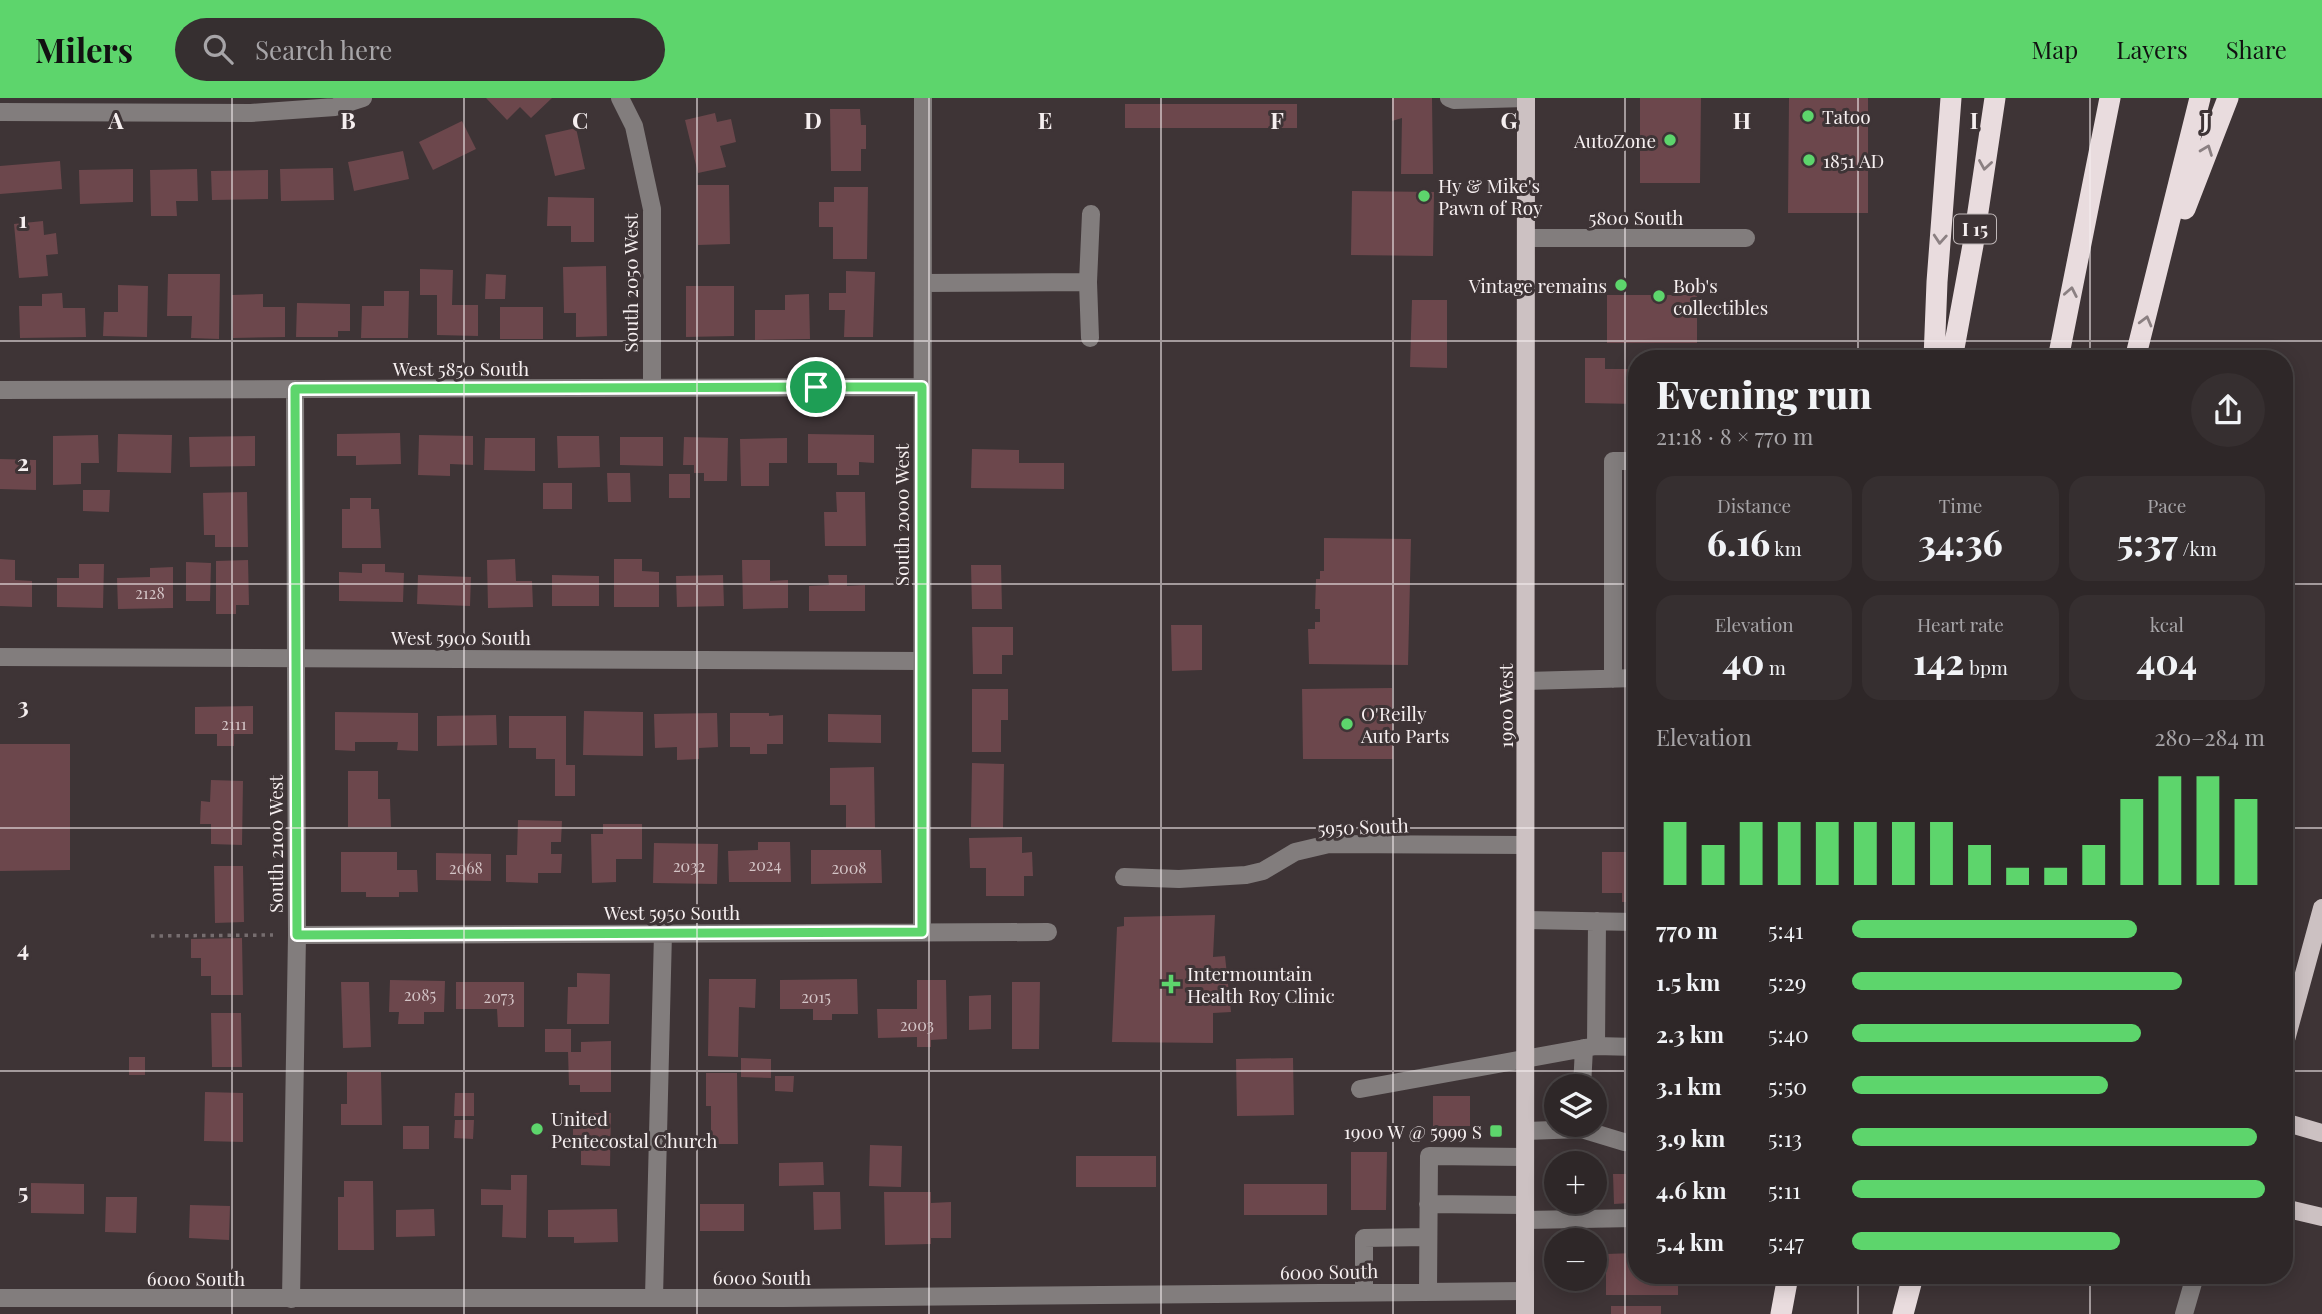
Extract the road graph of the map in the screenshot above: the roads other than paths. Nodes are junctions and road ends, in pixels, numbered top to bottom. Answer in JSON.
{"nodes":[{"id":1,"x":363,"y":98,"type":"edge"},
{"id":2,"x":620,"y":98,"type":"edge"},
{"id":3,"x":923,"y":98,"type":"edge"},
{"id":4,"x":1449,"y":98,"type":"edge"},
{"id":5,"x":1527,"y":98,"type":"edge"},
{"id":6,"x":1951,"y":98,"type":"edge"},
{"id":7,"x":1995,"y":98,"type":"edge"},
{"id":8,"x":2110,"y":98,"type":"edge"},
{"id":9,"x":2200,"y":98,"type":"edge"},
{"id":10,"x":2228,"y":98,"type":"edge"},
{"id":11,"x":0,"y":112,"type":"edge"},
{"id":12,"x":1091,"y":214,"type":"dead end"},
{"id":13,"x":1527,"y":238,"type":"junction"},
{"id":14,"x":1746,"y":238,"type":"dead end"},
{"id":15,"x":1088,"y":282,"type":"junction"},
{"id":16,"x":2156,"y":282,"type":"junction"},
{"id":17,"x":923,"y":283,"type":"junction"},
{"id":18,"x":1090,"y":338,"type":"dead end"},
{"id":19,"x":1935,"y":350,"type":"edge"},
{"id":20,"x":1954,"y":350,"type":"edge"},
{"id":21,"x":2060,"y":350,"type":"edge"},
{"id":22,"x":2137,"y":350,"type":"edge"},
{"id":23,"x":922,"y":387,"type":"junction"},
{"id":24,"x":652,"y":388,"type":"junction"},
{"id":25,"x":295,"y":389,"type":"junction"},
{"id":26,"x":0,"y":390,"type":"edge"},
{"id":27,"x":1628,"y":461,"type":"edge"},
{"id":28,"x":0,"y":657,"type":"edge"},
{"id":29,"x":295,"y":657,"type":"junction"},
{"id":30,"x":922,"y":661,"type":"junction"},
{"id":31,"x":1613,"y":678,"type":"junction"},
{"id":32,"x":1628,"y":678,"type":"edge"},
{"id":33,"x":1526,"y":681,"type":"junction"},
{"id":34,"x":1525,"y":845,"type":"junction"},
{"id":35,"x":1124,"y":877,"type":"dead end"},
{"id":36,"x":2322,"y":908,"type":"edge"},
{"id":37,"x":1526,"y":920,"type":"junction"},
{"id":38,"x":1597,"y":921,"type":"junction"},
{"id":39,"x":1628,"y":922,"type":"edge"},
{"id":40,"x":922,"y":932,"type":"junction"},
{"id":41,"x":1048,"y":932,"type":"dead end"},
{"id":42,"x":663,"y":933,"type":"junction"},
{"id":43,"x":297,"y":935,"type":"junction"},
{"id":44,"x":2293,"y":1014,"type":"edge"},
{"id":45,"x":1590,"y":1047,"type":"junction"},
{"id":46,"x":1628,"y":1047,"type":"edge"},
{"id":47,"x":1526,"y":1060,"type":"junction"},
{"id":48,"x":1585,"y":1074,"type":"edge"},
{"id":49,"x":1360,"y":1088,"type":"dead end"},
{"id":50,"x":2293,"y":1125,"type":"edge"},
{"id":51,"x":1544,"y":1129,"type":"edge"},
{"id":52,"x":1526,"y":1130,"type":"junction"},
{"id":53,"x":2322,"y":1133,"type":"edge"},
{"id":54,"x":1607,"y":1136,"type":"edge"},
{"id":55,"x":1628,"y":1142,"type":"edge"},
{"id":56,"x":1525,"y":1157,"type":"junction"},
{"id":57,"x":1428,"y":1204,"type":"junction"},
{"id":58,"x":2293,"y":1210,"type":"edge"},
{"id":59,"x":1525,"y":1212,"type":"junction"},
{"id":60,"x":2322,"y":1217,"type":"edge"},
{"id":61,"x":1628,"y":1218,"type":"edge"},
{"id":62,"x":1427,"y":1237,"type":"junction"},
{"id":63,"x":1787,"y":1284,"type":"edge"},
{"id":64,"x":1905,"y":1284,"type":"edge"},
{"id":65,"x":1911,"y":1284,"type":"edge"},
{"id":66,"x":2193,"y":1284,"type":"edge"},
{"id":67,"x":1428,"y":1291,"type":"junction"},
{"id":68,"x":1525,"y":1291,"type":"junction"},
{"id":69,"x":1364,"y":1292,"type":"junction"},
{"id":70,"x":654,"y":1297,"type":"junction"},
{"id":71,"x":0,"y":1298,"type":"edge"},
{"id":72,"x":291,"y":1299,"type":"junction"},
{"id":73,"x":455,"y":1306,"type":"edge"},
{"id":74,"x":784,"y":1306,"type":"edge"},
{"id":75,"x":1525,"y":1314,"type":"edge"},
{"id":76,"x":1781,"y":1314,"type":"edge"},
{"id":77,"x":1903,"y":1314,"type":"edge"},
{"id":78,"x":2185,"y":1314,"type":"edge"}],
"edges":[{"from":1,"to":11,"type":"street"},
{"from":2,"to":24,"type":"street","name":"South 2050 West"},
{"from":3,"to":17,"type":"street","name":"South 2000 West"},
{"from":4,"to":5,"type":"street"},
{"from":5,"to":13,"type":"main road","name":"1900 West"},
{"from":6,"to":19,"type":"highway","one_way":true},
{"from":7,"to":20,"type":"highway","number":"I 15","one_way":true},
{"from":21,"to":8,"type":"highway","one_way":true},
{"from":9,"to":16,"type":"highway"},
{"from":16,"to":10,"type":"highway","one_way":true},
{"from":12,"to":15,"type":"street"},
{"from":13,"to":14,"type":"street","name":"5800 South"},
{"from":13,"to":33,"type":"main road","name":"1900 West"},
{"from":15,"to":17,"type":"street"},
{"from":15,"to":18,"type":"street"},
{"from":22,"to":16,"type":"highway","one_way":true},
{"from":17,"to":23,"type":"street","name":"South 2000 West"},
{"from":23,"to":24,"type":"street","name":"West 5850 South"},
{"from":23,"to":30,"type":"street","name":"South 2000 West"},
{"from":24,"to":25,"type":"street","name":"West 5850 South"},
{"from":25,"to":26,"type":"street","name":"West 5850 South"},
{"from":25,"to":29,"type":"street","name":"South 2100 West"},
{"from":27,"to":31,"type":"street"},
{"from":28,"to":29,"type":"street","name":"West 5900 South"},
{"from":29,"to":30,"type":"street","name":"West 5900 South"},
{"from":29,"to":43,"type":"street","name":"South 2100 West"},
{"from":30,"to":40,"type":"street","name":"South 2000 West"},
{"from":31,"to":32,"type":"street"},
{"from":31,"to":33,"type":"street"},
{"from":33,"to":34,"type":"main road","name":"1900 West"},
{"from":34,"to":35,"type":"street","name":"5950 South"},
{"from":34,"to":37,"type":"main road","name":"1900 West"},
{"from":36,"to":44,"type":"main road"},
{"from":37,"to":38,"type":"street"},
{"from":37,"to":47,"type":"main road","name":"1900 West"},
{"from":38,"to":39,"type":"street"},
{"from":38,"to":45,"type":"street"},
{"from":40,"to":41,"type":"street","name":"West 5950 South"},
{"from":40,"to":42,"type":"street","name":"West 5950 South"},
{"from":42,"to":43,"type":"street","name":"West 5950 South"},
{"from":42,"to":70,"type":"street"},
{"from":43,"to":72,"type":"street","name":"South 2100 West"},
{"from":45,"to":46,"type":"street"},
{"from":45,"to":47,"type":"street"},
{"from":45,"to":48,"type":"street"},
{"from":47,"to":49,"type":"street"},
{"from":47,"to":52,"type":"main road","name":"1900 West"},
{"from":50,"to":53,"type":"main road"},
{"from":51,"to":52,"type":"street"},
{"from":52,"to":56,"type":"main road","name":"1900 West"},
{"from":54,"to":55,"type":"street"},
{"from":56,"to":57,"type":"street"},
{"from":56,"to":59,"type":"main road","name":"1900 West"},
{"from":57,"to":59,"type":"street"},
{"from":57,"to":62,"type":"street"},
{"from":58,"to":60,"type":"main road"},
{"from":59,"to":61,"type":"street"},
{"from":59,"to":68,"type":"main road","name":"1900 West"},
{"from":62,"to":67,"type":"street"},
{"from":62,"to":69,"type":"street"},
{"from":63,"to":76,"type":"highway"},
{"from":64,"to":77,"type":"highway"},
{"from":65,"to":77,"type":"highway"},
{"from":66,"to":78,"type":"street"},
{"from":67,"to":68,"type":"street","name":"6000 South"},
{"from":67,"to":69,"type":"street","name":"6000 South"},
{"from":68,"to":75,"type":"main road","name":"1900 West"},
{"from":69,"to":74,"type":"street","name":"6000 South"},
{"from":70,"to":73,"type":"street","name":"6000 South"},
{"from":70,"to":74,"type":"street","name":"6000 South"},
{"from":71,"to":72,"type":"street","name":"6000 South"},
{"from":72,"to":73,"type":"street","name":"6000 South"}]}
